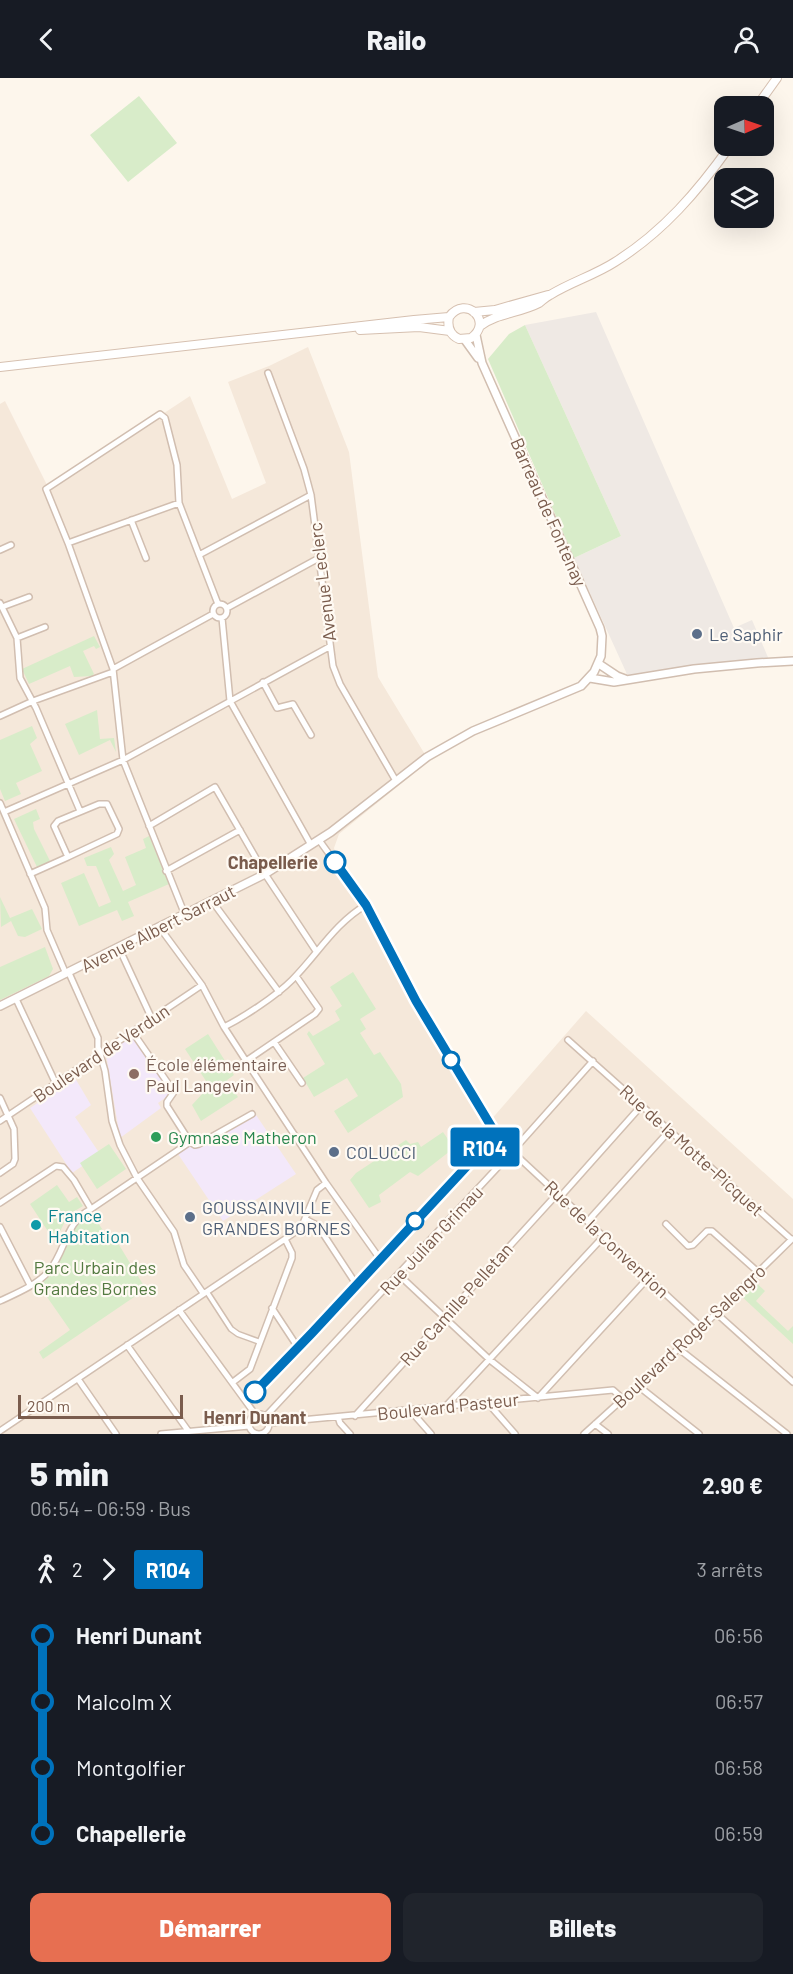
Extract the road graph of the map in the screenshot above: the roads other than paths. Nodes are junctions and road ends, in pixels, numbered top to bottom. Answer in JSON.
{"nodes":[{"id":1,"x":777,"y":78,"type":"edge"},
{"id":2,"x":764,"y":96,"type":"edge"},
{"id":3,"x":722,"y":156,"type":"edge"},
{"id":4,"x":549,"y":295,"type":"junction"},
{"id":5,"x":474,"y":312,"type":"junction"},
{"id":6,"x":449,"y":318,"type":"junction"},
{"id":7,"x":480,"y":326,"type":"junction"},
{"id":8,"x":450,"y":331,"type":"junction"},
{"id":9,"x":310,"y":333,"type":"junction"},
{"id":10,"x":476,"y":335,"type":"junction"},
{"id":11,"x":465,"y":340,"type":"junction"},
{"id":12,"x":482,"y":363,"type":"junction"},
{"id":13,"x":0,"y":367,"type":"edge"},
{"id":14,"x":268,"y":373,"type":"dead end"},
{"id":15,"x":311,"y":495,"type":"junction"},
{"id":16,"x":179,"y":503,"type":"junction"},
{"id":17,"x":131,"y":520,"type":"junction"},
{"id":18,"x":68,"y":543,"type":"junction"},
{"id":19,"x":10,"y":545,"type":"dead end"},
{"id":20,"x":0,"y":550,"type":"edge"},
{"id":21,"x":199,"y":555,"type":"junction"},
{"id":22,"x":146,"y":558,"type":"dead end"},
{"id":23,"x":319,"y":558,"type":"junction"},
{"id":24,"x":29,"y":597,"type":"dead end"},
{"id":25,"x":218,"y":604,"type":"junction"},
{"id":26,"x":1,"y":605,"type":"edge"},
{"id":27,"x":227,"y":608,"type":"junction"},
{"id":28,"x":213,"y":614,"type":"junction"},
{"id":29,"x":222,"y":618,"type":"junction"},
{"id":30,"x":45,"y":627,"type":"dead end"},
{"id":31,"x":17,"y":638,"type":"junction"},
{"id":32,"x":329,"y":647,"type":"junction"},
{"id":33,"x":793,"y":661,"type":"edge"},
{"id":34,"x":599,"y":664,"type":"junction"},
{"id":35,"x":113,"y":670,"type":"junction"},
{"id":36,"x":590,"y":678,"type":"junction"},
{"id":37,"x":628,"y":680,"type":"junction"},
{"id":38,"x":263,"y":682,"type":"junction"},
{"id":39,"x":33,"y":701,"type":"junction"},
{"id":40,"x":230,"y":701,"type":"junction"},
{"id":41,"x":0,"y":716,"type":"edge"},
{"id":42,"x":311,"y":735,"type":"dead end"},
{"id":43,"x":123,"y":760,"type":"junction"},
{"id":44,"x":396,"y":781,"type":"junction"},
{"id":45,"x":69,"y":784,"type":"junction"},
{"id":46,"x":0,"y":803,"type":"edge"},
{"id":47,"x":4,"y":812,"type":"junction"},
{"id":48,"x":80,"y":812,"type":"junction"},
{"id":49,"x":149,"y":826,"type":"junction"},
{"id":50,"x":240,"y":830,"type":"junction"},
{"id":51,"x":319,"y":840,"type":"junction"},
{"id":52,"x":311,"y":844,"type":"junction"},
{"id":53,"x":68,"y":857,"type":"junction"},
{"id":54,"x":166,"y":871,"type":"junction"},
{"id":55,"x":30,"y":874,"type":"junction"},
{"id":56,"x":265,"y":874,"type":"junction"},
{"id":57,"x":212,"y":901,"type":"junction"},
{"id":58,"x":366,"y":905,"type":"junction"},
{"id":59,"x":185,"y":915,"type":"junction"},
{"id":60,"x":160,"y":928,"type":"junction"},
{"id":61,"x":119,"y":948,"type":"junction"},
{"id":62,"x":316,"y":951,"type":"junction"},
{"id":63,"x":67,"y":973,"type":"junction"},
{"id":64,"x":296,"y":976,"type":"junction"},
{"id":65,"x":202,"y":985,"type":"junction"},
{"id":66,"x":279,"y":992,"type":"junction"},
{"id":67,"x":16,"y":999,"type":"junction"},
{"id":68,"x":0,"y":1006,"type":"edge"},
{"id":69,"x":152,"y":1018,"type":"junction"},
{"id":70,"x":224,"y":1027,"type":"junction"},
{"id":71,"x":134,"y":1031,"type":"junction"},
{"id":72,"x":568,"y":1040,"type":"dead end"},
{"id":73,"x":274,"y":1042,"type":"junction"},
{"id":74,"x":100,"y":1053,"type":"junction"},
{"id":75,"x":246,"y":1061,"type":"junction"},
{"id":76,"x":593,"y":1061,"type":"junction"},
{"id":77,"x":56,"y":1083,"type":"junction"},
{"id":78,"x":302,"y":1083,"type":"dead end"},
{"id":79,"x":0,"y":1098,"type":"edge"},
{"id":80,"x":642,"y":1106,"type":"junction"},
{"id":81,"x":252,"y":1114,"type":"dead end"},
{"id":82,"x":8,"y":1115,"type":"junction"},
{"id":83,"x":0,"y":1121,"type":"edge"},
{"id":84,"x":670,"y":1130,"type":"junction"},
{"id":85,"x":497,"y":1136,"type":"junction"},
{"id":86,"x":190,"y":1142,"type":"junction"},
{"id":87,"x":511,"y":1153,"type":"junction"},
{"id":88,"x":0,"y":1173,"type":"edge"},
{"id":89,"x":137,"y":1178,"type":"junction"},
{"id":90,"x":326,"y":1183,"type":"junction"},
{"id":91,"x":559,"y":1195,"type":"junction"},
{"id":92,"x":2,"y":1202,"type":"edge"},
{"id":93,"x":91,"y":1209,"type":"junction"},
{"id":94,"x":305,"y":1219,"type":"junction"},
{"id":95,"x":588,"y":1221,"type":"junction"},
{"id":96,"x":666,"y":1224,"type":"dead end"},
{"id":97,"x":0,"y":1227,"type":"edge"},
{"id":98,"x":604,"y":1236,"type":"junction"},
{"id":99,"x":792,"y":1238,"type":"edge"},
{"id":100,"x":285,"y":1239,"type":"junction"},
{"id":101,"x":380,"y":1259,"type":"junction"},
{"id":102,"x":758,"y":1272,"type":"junction"},
{"id":103,"x":399,"y":1275,"type":"junction"},
{"id":104,"x":648,"y":1278,"type":"junction"},
{"id":105,"x":356,"y":1284,"type":"junction"},
{"id":106,"x":30,"y":1285,"type":"junction"},
{"id":107,"x":205,"y":1292,"type":"junction"},
{"id":108,"x":0,"y":1301,"type":"edge"},
{"id":109,"x":272,"y":1308,"type":"junction"},
{"id":110,"x":179,"y":1310,"type":"junction"},
{"id":111,"x":716,"y":1313,"type":"junction"},
{"id":112,"x":444,"y":1316,"type":"junction"},
{"id":113,"x":701,"y":1327,"type":"junction"},
{"id":114,"x":260,"y":1342,"type":"junction"},
{"id":115,"x":127,"y":1345,"type":"junction"},
{"id":116,"x":297,"y":1346,"type":"junction"},
{"id":117,"x":679,"y":1349,"type":"junction"},
{"id":118,"x":490,"y":1360,"type":"junction"},
{"id":119,"x":78,"y":1378,"type":"junction"},
{"id":120,"x":233,"y":1382,"type":"junction"},
{"id":121,"x":793,"y":1382,"type":"edge"},
{"id":122,"x":637,"y":1385,"type":"junction"},
{"id":123,"x":538,"y":1398,"type":"junction"},
{"id":124,"x":623,"y":1399,"type":"junction"},
{"id":125,"x":247,"y":1401,"type":"junction"},
{"id":126,"x":487,"y":1402,"type":"junction"},
{"id":127,"x":446,"y":1406,"type":"junction"},
{"id":128,"x":410,"y":1410,"type":"junction"},
{"id":129,"x":255,"y":1414,"type":"junction"},
{"id":130,"x":266,"y":1416,"type":"junction"},
{"id":131,"x":355,"y":1416,"type":"junction"},
{"id":132,"x":338,"y":1417,"type":"junction"},
{"id":133,"x":270,"y":1423,"type":"junction"},
{"id":134,"x":595,"y":1424,"type":"junction"},
{"id":135,"x":250,"y":1430,"type":"edge"},
{"id":136,"x":0,"y":1431,"type":"edge"},
{"id":137,"x":793,"y":1431,"type":"edge"},
{"id":138,"x":189,"y":1432,"type":"junction"},
{"id":139,"x":267,"y":1433,"type":"edge"},
{"id":140,"x":116,"y":1434,"type":"edge"},
{"id":141,"x":161,"y":1434,"type":"edge"},
{"id":142,"x":350,"y":1434,"type":"edge"},
{"id":143,"x":431,"y":1434,"type":"edge"},
{"id":144,"x":515,"y":1434,"type":"edge"},
{"id":145,"x":584,"y":1434,"type":"edge"},
{"id":146,"x":608,"y":1434,"type":"edge"},
{"id":147,"x":699,"y":1434,"type":"edge"},
{"id":148,"x":789,"y":1434,"type":"edge"}],
"edges":[{"from":1,"to":2,"type":"main road"},
{"from":3,"to":4,"type":"main road"},
{"from":4,"to":5,"type":"main road"},
{"from":4,"to":7,"type":"main road"},
{"from":5,"to":6,"type":"main road"},
{"from":5,"to":7,"type":"main road"},
{"from":6,"to":8,"type":"main road"},
{"from":6,"to":9,"type":"main road"},
{"from":7,"to":10,"type":"main road"},
{"from":8,"to":9,"type":"main road"},
{"from":8,"to":11,"type":"main road"},
{"from":9,"to":13,"type":"main road"},
{"from":10,"to":11,"type":"main road"},
{"from":10,"to":12,"type":"street","name":"Barreau de Fontenay"},
{"from":11,"to":12,"type":"street","name":"Barreau de Fontenay"},
{"from":12,"to":34,"type":"street","name":"Barreau de Fontenay"},
{"from":14,"to":15,"type":"street","name":"Avenue Leclerc"},
{"from":15,"to":21,"type":"street"},
{"from":15,"to":23,"type":"street","name":"Avenue Leclerc"},
{"from":16,"to":17,"type":"street"},
{"from":16,"to":18,"type":"street"},
{"from":16,"to":21,"type":"street"},
{"from":17,"to":18,"type":"street"},
{"from":17,"to":22,"type":"street"},
{"from":18,"to":35,"type":"street"},
{"from":19,"to":20,"type":"street"},
{"from":21,"to":25,"type":"street"},
{"from":23,"to":27,"type":"street"},
{"from":23,"to":32,"type":"street","name":"Avenue Leclerc"},
{"from":24,"to":26,"type":"street"},
{"from":25,"to":27,"type":"street"},
{"from":25,"to":28,"type":"street"},
{"from":26,"to":31,"type":"street"},
{"from":27,"to":29,"type":"street"},
{"from":28,"to":29,"type":"street"},
{"from":28,"to":35,"type":"street"},
{"from":29,"to":40,"type":"street"},
{"from":30,"to":31,"type":"street"},
{"from":31,"to":39,"type":"street"},
{"from":32,"to":38,"type":"street"},
{"from":32,"to":44,"type":"street","name":"Avenue Leclerc"},
{"from":33,"to":37,"type":"street"},
{"from":34,"to":36,"type":"street"},
{"from":34,"to":37,"type":"street"},
{"from":35,"to":39,"type":"street"},
{"from":35,"to":43,"type":"street"},
{"from":36,"to":37,"type":"street"},
{"from":36,"to":44,"type":"street","name":"Avenue Albert Sarraut"},
{"from":38,"to":40,"type":"street"},
{"from":38,"to":42,"type":"street"},
{"from":39,"to":41,"type":"street"},
{"from":39,"to":45,"type":"street"},
{"from":40,"to":43,"type":"street"},
{"from":40,"to":52,"type":"street"},
{"from":43,"to":45,"type":"street"},
{"from":43,"to":49,"type":"street"},
{"from":44,"to":51,"type":"street","name":"Avenue Albert Sarraut"},
{"from":45,"to":47,"type":"street"},
{"from":45,"to":48,"type":"street"},
{"from":46,"to":47,"type":"street"},
{"from":47,"to":55,"type":"street"},
{"from":48,"to":53,"type":"street"},
{"from":48,"to":53,"type":"street"},
{"from":49,"to":50,"type":"street"},
{"from":49,"to":54,"type":"street"},
{"from":50,"to":54,"type":"street"},
{"from":50,"to":56,"type":"street"},
{"from":51,"to":52,"type":"street","name":"Avenue Albert Sarraut"},
{"from":51,"to":58,"type":"street","name":"Rue de la Convention"},
{"from":52,"to":56,"type":"street","name":"Avenue Albert Sarraut"},
{"from":53,"to":55,"type":"street"},
{"from":54,"to":59,"type":"street"},
{"from":55,"to":63,"type":"street"},
{"from":56,"to":57,"type":"street","name":"Avenue Albert Sarraut"},
{"from":56,"to":62,"type":"street"},
{"from":57,"to":59,"type":"street","name":"Avenue Albert Sarraut"},
{"from":57,"to":66,"type":"street"},
{"from":58,"to":62,"type":"street"},
{"from":58,"to":85,"type":"street","name":"Rue de la Convention"},
{"from":59,"to":60,"type":"street","name":"Avenue Albert Sarraut"},
{"from":60,"to":61,"type":"street","name":"Avenue Albert Sarraut"},
{"from":60,"to":65,"type":"street"},
{"from":61,"to":63,"type":"street","name":"Avenue Albert Sarraut"},
{"from":61,"to":69,"type":"street"},
{"from":62,"to":64,"type":"street"},
{"from":63,"to":67,"type":"street","name":"Avenue Albert Sarraut"},
{"from":63,"to":74,"type":"street"},
{"from":64,"to":66,"type":"street"},
{"from":64,"to":73,"type":"street"},
{"from":65,"to":69,"type":"street","name":"Boulevard de Verdun"},
{"from":65,"to":70,"type":"street"},
{"from":66,"to":70,"type":"street"},
{"from":67,"to":68,"type":"street","name":"Avenue Albert Sarraut"},
{"from":67,"to":77,"type":"street"},
{"from":69,"to":71,"type":"street","name":"Boulevard de Verdun"},
{"from":70,"to":75,"type":"street"},
{"from":71,"to":74,"type":"street","name":"Boulevard de Verdun"},
{"from":71,"to":86,"type":"street"},
{"from":72,"to":76,"type":"street","name":"Rue de la Motte-Picquet"},
{"from":73,"to":75,"type":"street"},
{"from":73,"to":78,"type":"street"},
{"from":74,"to":77,"type":"street","name":"Boulevard de Verdun"},
{"from":74,"to":89,"type":"street"},
{"from":75,"to":90,"type":"street"},
{"from":76,"to":80,"type":"street","name":"Rue de la Motte-Picquet"},
{"from":76,"to":87,"type":"street","name":"Rue Julian Grimau"},
{"from":77,"to":82,"type":"street","name":"Boulevard de Verdun"},
{"from":79,"to":82,"type":"street"},
{"from":80,"to":84,"type":"street","name":"Rue de la Motte-Picquet"},
{"from":80,"to":91,"type":"street","name":"Rue Camille Pelletan"},
{"from":81,"to":86,"type":"street"},
{"from":82,"to":83,"type":"street","name":"Boulevard de Verdun"},
{"from":82,"to":88,"type":"street"},
{"from":84,"to":95,"type":"street"},
{"from":84,"to":99,"type":"street","name":"Rue de la Motte-Picquet"},
{"from":85,"to":87,"type":"street","name":"Rue de la Convention"},
{"from":85,"to":101,"type":"street"},
{"from":86,"to":89,"type":"street"},
{"from":87,"to":91,"type":"street","name":"Rue de la Convention"},
{"from":87,"to":103,"type":"street","name":"Rue Julian Grimau"},
{"from":89,"to":93,"type":"street"},
{"from":89,"to":107,"type":"street"},
{"from":90,"to":94,"type":"street"},
{"from":90,"to":101,"type":"street"},
{"from":91,"to":95,"type":"street","name":"Rue de la Convention"},
{"from":91,"to":112,"type":"street","name":"Rue Camille Pelletan"},
{"from":92,"to":93,"type":"street"},
{"from":93,"to":106,"type":"street"},
{"from":94,"to":100,"type":"street"},
{"from":94,"to":105,"type":"street"},
{"from":95,"to":98,"type":"street","name":"Rue de la Convention"},
{"from":96,"to":102,"type":"street"},
{"from":97,"to":106,"type":"street"},
{"from":98,"to":104,"type":"street","name":"Rue de la Convention"},
{"from":98,"to":118,"type":"street"},
{"from":99,"to":102,"type":"street","name":"Boulevard Roger Salengro"},
{"from":100,"to":107,"type":"street"},
{"from":100,"to":109,"type":"street"},
{"from":101,"to":105,"type":"street"},
{"from":102,"to":111,"type":"street","name":"Boulevard Roger Salengro"},
{"from":103,"to":112,"type":"street"},
{"from":103,"to":130,"type":"street","name":"Rue Julian Grimau"},
{"from":104,"to":113,"type":"street","name":"Rue de la Convention"},
{"from":104,"to":123,"type":"street"},
{"from":105,"to":116,"type":"street"},
{"from":106,"to":108,"type":"street"},
{"from":107,"to":110,"type":"street"},
{"from":107,"to":114,"type":"street"},
{"from":109,"to":114,"type":"street"},
{"from":109,"to":116,"type":"street"},
{"from":110,"to":115,"type":"street"},
{"from":110,"to":120,"type":"street"},
{"from":111,"to":113,"type":"street","name":"Boulevard Roger Salengro"},
{"from":111,"to":121,"type":"street"},
{"from":112,"to":118,"type":"street"},
{"from":112,"to":131,"type":"street","name":"Rue Camille Pelletan"},
{"from":113,"to":117,"type":"street","name":"Boulevard Roger Salengro"},
{"from":114,"to":120,"type":"street"},
{"from":115,"to":119,"type":"street"},
{"from":115,"to":138,"type":"street"},
{"from":116,"to":125,"type":"street"},
{"from":117,"to":122,"type":"street","name":"Boulevard Roger Salengro"},
{"from":117,"to":148,"type":"street"},
{"from":118,"to":123,"type":"street"},
{"from":118,"to":127,"type":"street"},
{"from":119,"to":136,"type":"street"},
{"from":119,"to":140,"type":"street"},
{"from":120,"to":125,"type":"street"},
{"from":122,"to":124,"type":"street","name":"Boulevard Roger Salengro"},
{"from":122,"to":147,"type":"street"},
{"from":123,"to":124,"type":"street","name":"Boulevard Pasteur"},
{"from":123,"to":126,"type":"street","name":"Boulevard Pasteur"},
{"from":124,"to":134,"type":"street","name":"Boulevard Roger Salengro"},
{"from":125,"to":129,"type":"street"},
{"from":126,"to":127,"type":"street","name":"Boulevard Pasteur"},
{"from":126,"to":144,"type":"street"},
{"from":127,"to":128,"type":"street","name":"Boulevard Pasteur"},
{"from":128,"to":131,"type":"street","name":"Boulevard Pasteur"},
{"from":128,"to":143,"type":"street"},
{"from":129,"to":130,"type":"street"},
{"from":129,"to":135,"type":"street"},
{"from":130,"to":133,"type":"street"},
{"from":131,"to":132,"type":"street","name":"Boulevard Pasteur"},
{"from":132,"to":133,"type":"street","name":"Boulevard Pasteur"},
{"from":132,"to":142,"type":"street"},
{"from":133,"to":139,"type":"street"},
{"from":134,"to":145,"type":"street","name":"Boulevard Roger Salengro"},
{"from":134,"to":146,"type":"street"},
{"from":135,"to":138,"type":"street"},
{"from":135,"to":139,"type":"street"},
{"from":137,"to":148,"type":"street"},
{"from":138,"to":141,"type":"street"}]}
